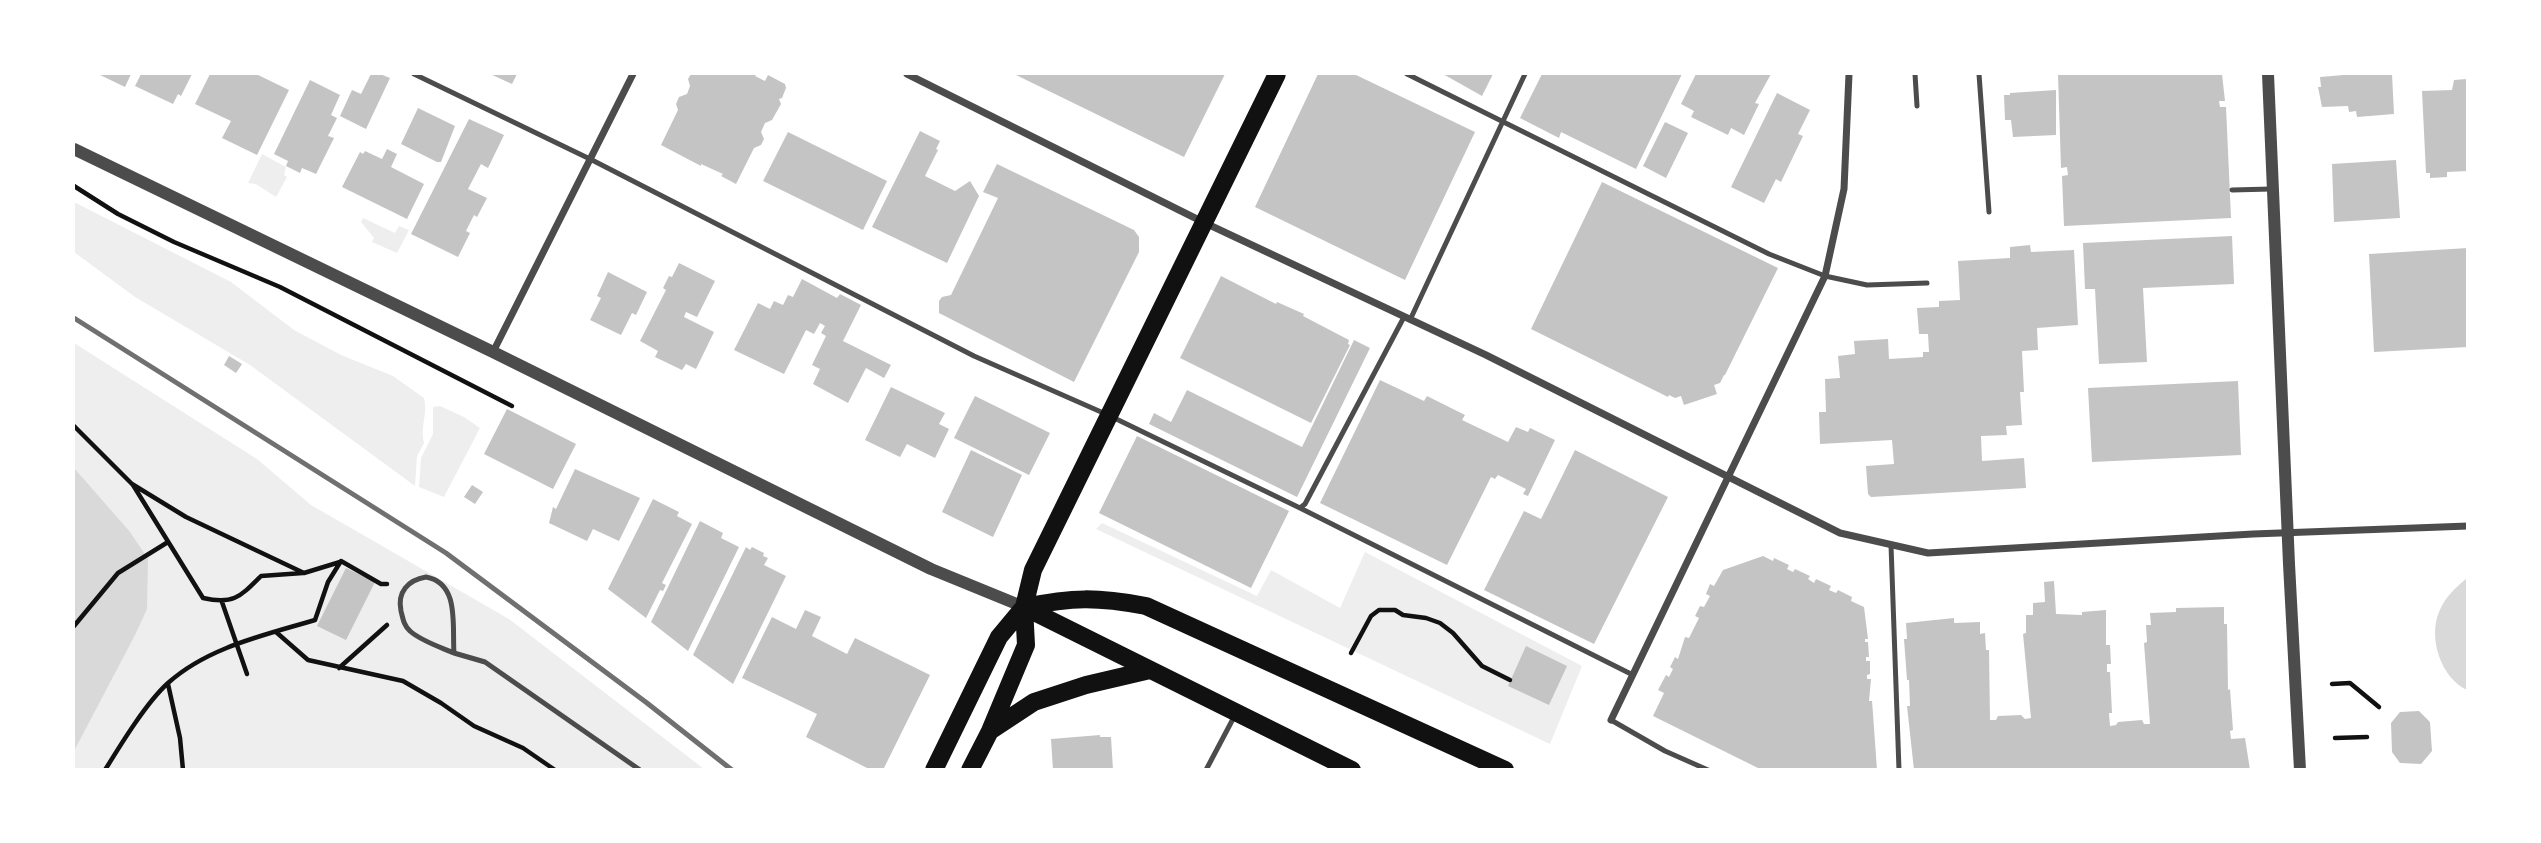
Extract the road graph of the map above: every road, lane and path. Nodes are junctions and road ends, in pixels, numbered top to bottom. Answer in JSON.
{"nodes":[{"id":1,"x":414,"y":74,"type":"edge"},
{"id":2,"x":633,"y":74,"type":"edge"},
{"id":3,"x":907,"y":74,"type":"edge"},
{"id":4,"x":1277,"y":74,"type":"edge"},
{"id":5,"x":1407,"y":74,"type":"edge"},
{"id":6,"x":1525,"y":74,"type":"edge"},
{"id":7,"x":1849,"y":74,"type":"edge"},
{"id":8,"x":1915,"y":74,"type":"edge"},
{"id":9,"x":1979,"y":74,"type":"edge"},
{"id":10,"x":2268,"y":74,"type":"edge"},
{"id":11,"x":1917,"y":106,"type":"dead end"},
{"id":12,"x":1503,"y":121,"type":"junction"},
{"id":13,"x":74,"y":149,"type":"edge"},
{"id":14,"x":592,"y":160,"type":"junction"},
{"id":15,"x":74,"y":186,"type":"edge"},
{"id":16,"x":2273,"y":189,"type":"junction"},
{"id":17,"x":2232,"y":190,"type":"dead end"},
{"id":18,"x":1989,"y":212,"type":"dead end"},
{"id":19,"x":1203,"y":222,"type":"junction"},
{"id":20,"x":1825,"y":276,"type":"junction"},
{"id":21,"x":1927,"y":283,"type":"dead end"},
{"id":22,"x":1407,"y":319,"type":"junction"},
{"id":23,"x":493,"y":352,"type":"junction"},
{"id":24,"x":512,"y":406,"type":"dead end"},
{"id":25,"x":1108,"y":415,"type":"junction"},
{"id":26,"x":74,"y":426,"type":"edge"},
{"id":27,"x":1728,"y":475,"type":"junction"},
{"id":28,"x":132,"y":484,"type":"junction"},
{"id":29,"x":1300,"y":508,"type":"junction"},
{"id":30,"x":2468,"y":526,"type":"edge"},
{"id":31,"x":2288,"y":534,"type":"junction"},
{"id":32,"x":168,"y":541,"type":"junction"},
{"id":33,"x":1891,"y":545,"type":"junction"},
{"id":34,"x":341,"y":561,"type":"junction"},
{"id":35,"x":304,"y":573,"type":"junction"},
{"id":36,"x":409,"y":583,"type":"junction"},
{"id":37,"x":222,"y":602,"type":"junction"},
{"id":38,"x":1024,"y":607,"type":"junction"},
{"id":39,"x":401,"y":613,"type":"junction"},
{"id":40,"x":74,"y":626,"type":"edge"},
{"id":41,"x":275,"y":632,"type":"junction"},
{"id":42,"x":238,"y":645,"type":"junction"},
{"id":43,"x":454,"y":653,"type":"junction"},
{"id":44,"x":1351,"y":653,"type":"dead end"},
{"id":45,"x":339,"y":668,"type":"junction"},
{"id":46,"x":1150,"y":670,"type":"junction"},
{"id":47,"x":247,"y":674,"type":"dead end"},
{"id":48,"x":1633,"y":675,"type":"junction"},
{"id":49,"x":1510,"y":680,"type":"dead end"},
{"id":50,"x":168,"y":684,"type":"junction"},
{"id":51,"x":2332,"y":684,"type":"dead end"},
{"id":52,"x":2379,"y":707,"type":"dead end"},
{"id":53,"x":1237,"y":712,"type":"junction"},
{"id":54,"x":1611,"y":720,"type":"joint"},
{"id":55,"x":990,"y":731,"type":"junction"},
{"id":56,"x":2367,"y":737,"type":"dead end"},
{"id":57,"x":2335,"y":738,"type":"dead end"},
{"id":58,"x":105,"y":769,"type":"edge"},
{"id":59,"x":183,"y":769,"type":"edge"},
{"id":60,"x":555,"y":769,"type":"edge"},
{"id":61,"x":640,"y":769,"type":"edge"},
{"id":62,"x":934,"y":769,"type":"edge"},
{"id":63,"x":970,"y":769,"type":"edge"},
{"id":64,"x":1206,"y":769,"type":"edge"},
{"id":65,"x":1352,"y":769,"type":"edge"},
{"id":66,"x":1505,"y":769,"type":"edge"},
{"id":67,"x":1708,"y":769,"type":"edge"},
{"id":68,"x":1899,"y":769,"type":"edge"},
{"id":69,"x":2300,"y":769,"type":"edge"}],
"edges":[{"from":1,"to":14,"type":"lane"},
{"from":2,"to":14,"type":"street"},
{"from":3,"to":19,"type":"street"},
{"from":4,"to":19,"type":"main road"},
{"from":5,"to":12,"type":"lane"},
{"from":6,"to":12,"type":"lane"},
{"from":7,"to":20,"type":"street"},
{"from":8,"to":11,"type":"lane"},
{"from":9,"to":18,"type":"lane"},
{"from":10,"to":16,"type":"street"},
{"from":12,"to":20,"type":"lane"},
{"from":12,"to":22,"type":"lane"},
{"from":13,"to":23,"type":"street"},
{"from":14,"to":23,"type":"street"},
{"from":14,"to":25,"type":"lane"},
{"from":15,"to":24,"type":"path"},
{"from":16,"to":17,"type":"lane"},
{"from":16,"to":31,"type":"street"},
{"from":19,"to":22,"type":"street"},
{"from":19,"to":25,"type":"main road"},
{"from":20,"to":21,"type":"lane"},
{"from":20,"to":27,"type":"street"},
{"from":22,"to":27,"type":"street"},
{"from":22,"to":29,"type":"lane"},
{"from":23,"to":38,"type":"street"},
{"from":25,"to":29,"type":"lane"},
{"from":25,"to":38,"type":"main road"},
{"from":26,"to":28,"type":"path"},
{"from":27,"to":33,"type":"street"},
{"from":27,"to":48,"type":"street"},
{"from":28,"to":32,"type":"path"},
{"from":28,"to":35,"type":"path"},
{"from":29,"to":48,"type":"lane"},
{"from":30,"to":31,"type":"street"},
{"from":31,"to":33,"type":"street"},
{"from":31,"to":69,"type":"street"},
{"from":32,"to":37,"type":"path"},
{"from":32,"to":40,"type":"path"},
{"from":33,"to":68,"type":"lane"},
{"from":34,"to":35,"type":"path"},
{"from":34,"to":36,"type":"path"},
{"from":34,"to":41,"type":"path"},
{"from":35,"to":37,"type":"path"},
{"from":36,"to":39,"type":"lane"},
{"from":36,"to":43,"type":"lane"},
{"from":37,"to":42,"type":"path"},
{"from":38,"to":46,"type":"main road"},
{"from":38,"to":55,"type":"main road"},
{"from":38,"to":62,"type":"main road"},
{"from":38,"to":66,"type":"main road"},
{"from":39,"to":43,"type":"lane"},
{"from":39,"to":45,"type":"path"},
{"from":41,"to":42,"type":"path"},
{"from":41,"to":45,"type":"path"},
{"from":42,"to":47,"type":"path"},
{"from":42,"to":50,"type":"path"},
{"from":43,"to":61,"type":"lane"},
{"from":44,"to":49,"type":"path"},
{"from":45,"to":60,"type":"path"},
{"from":46,"to":53,"type":"main road"},
{"from":46,"to":55,"type":"main road"},
{"from":48,"to":54,"type":"street"},
{"from":50,"to":58,"type":"path"},
{"from":50,"to":59,"type":"path"},
{"from":51,"to":52,"type":"path"},
{"from":53,"to":64,"type":"lane"},
{"from":53,"to":65,"type":"main road"},
{"from":54,"to":67,"type":"lane"},
{"from":55,"to":63,"type":"main road"},
{"from":56,"to":57,"type":"path"}]}
